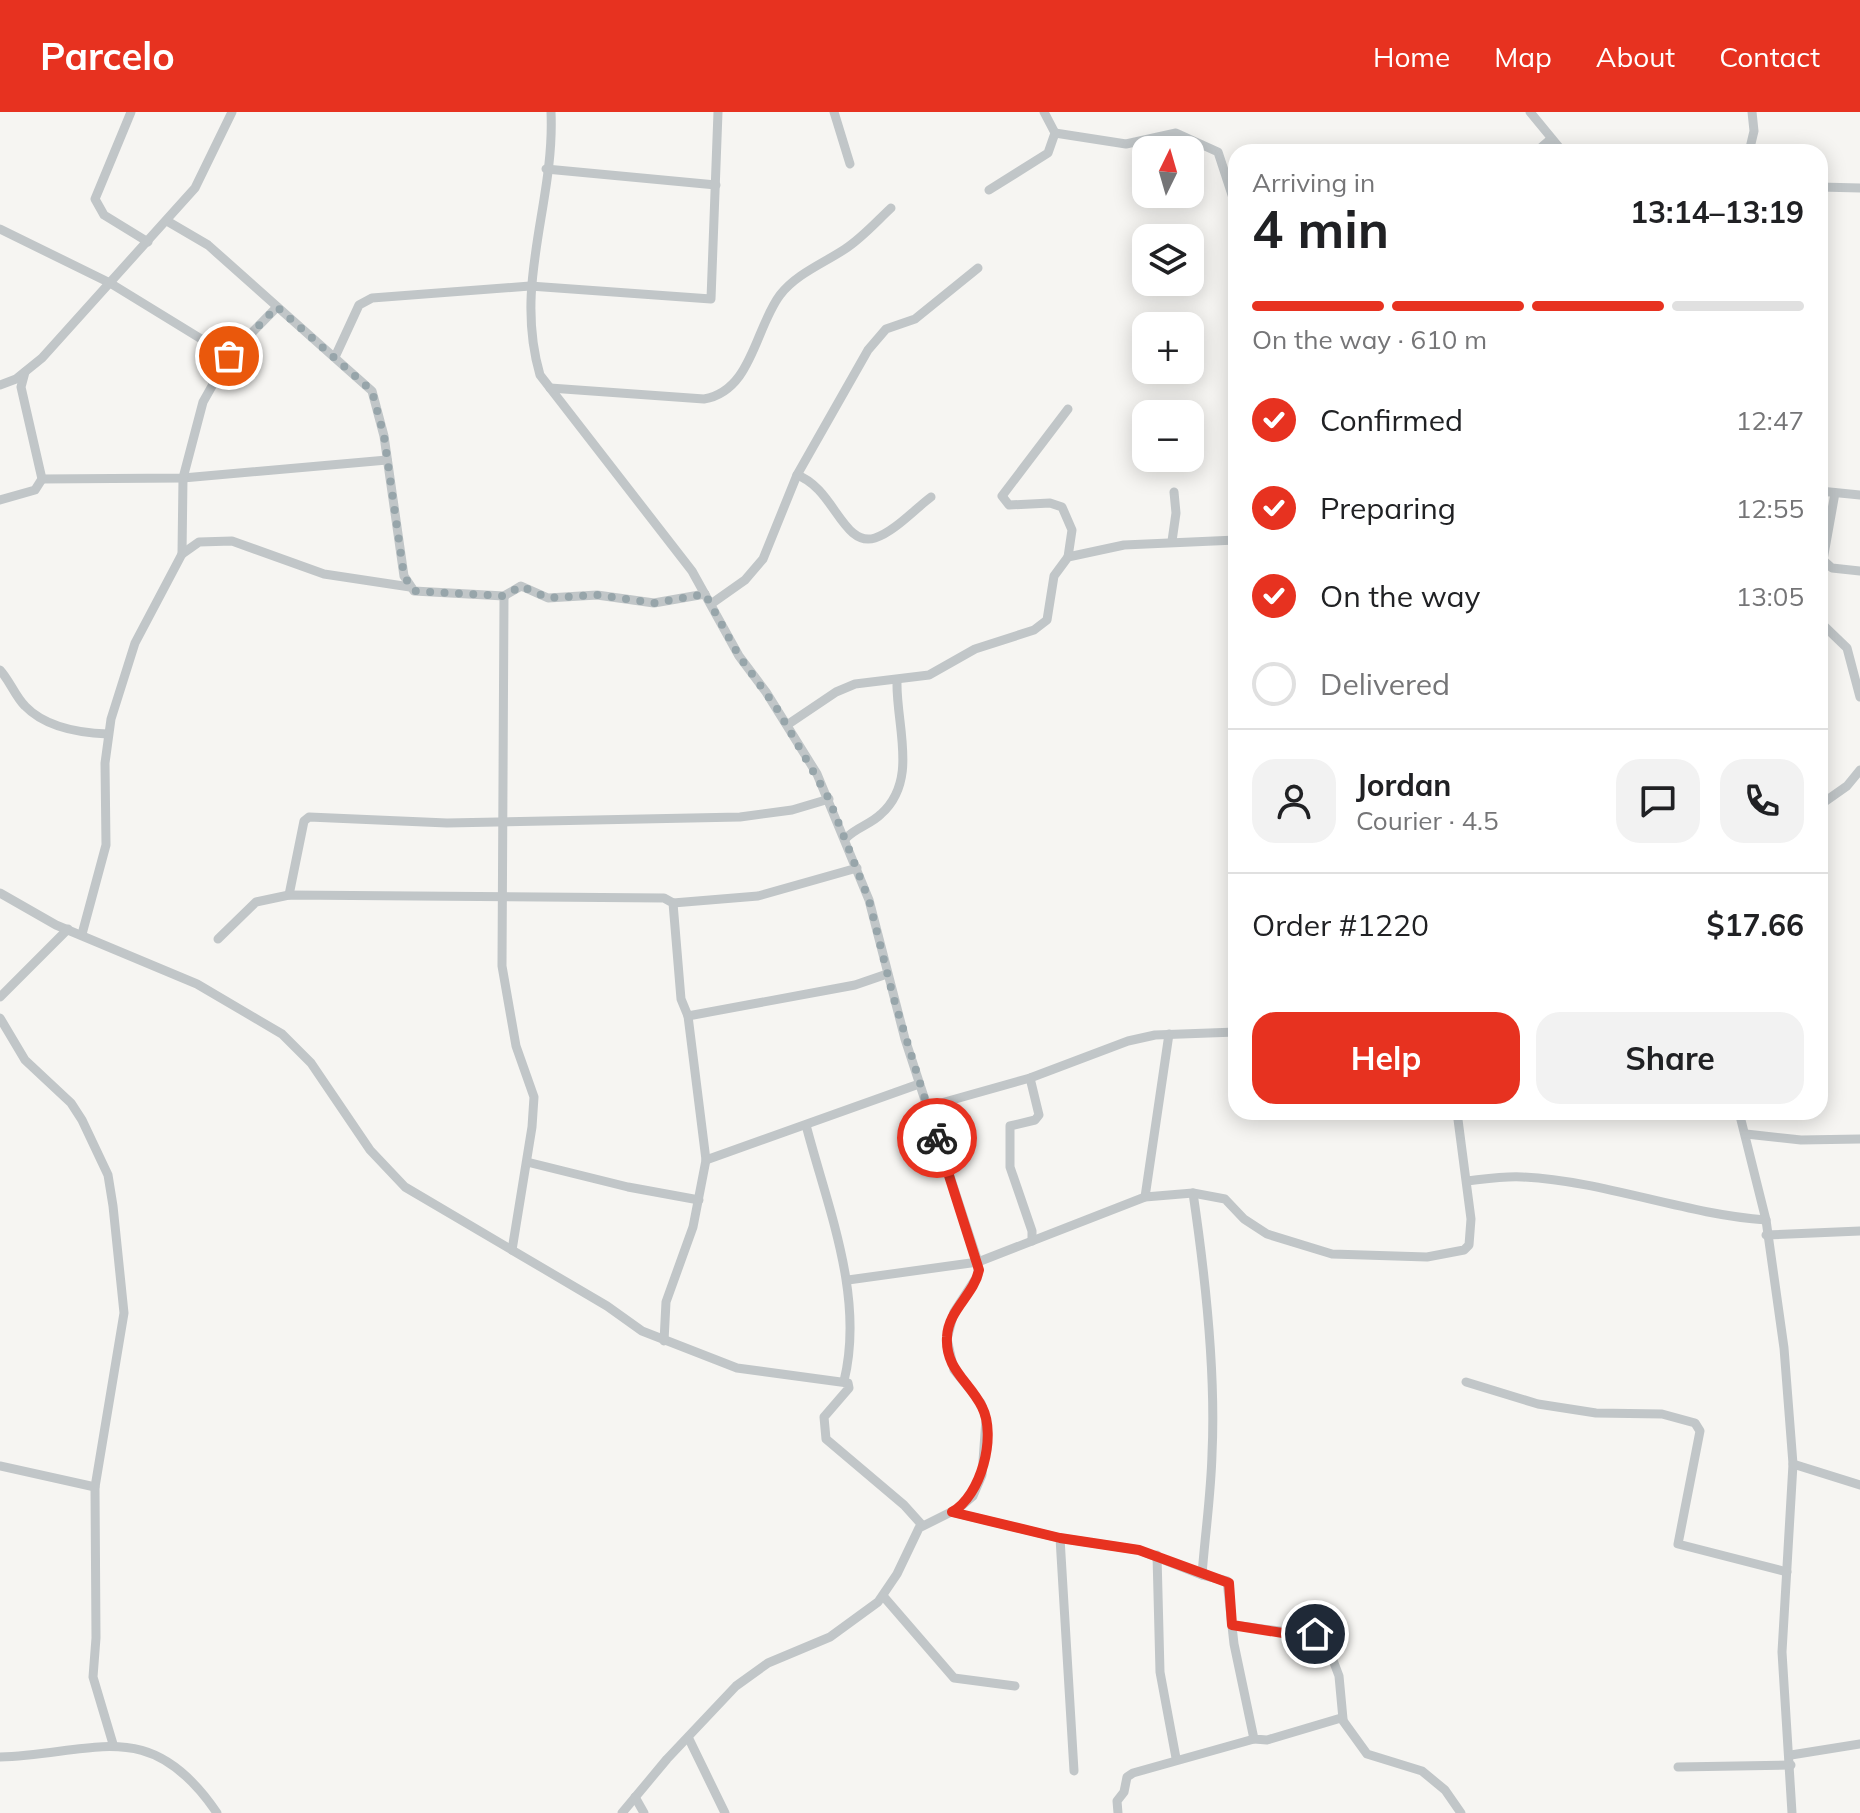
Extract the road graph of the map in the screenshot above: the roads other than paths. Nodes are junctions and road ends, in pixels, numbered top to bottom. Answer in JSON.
{"nodes":[{"id":1,"x":131,"y":112,"type":"edge"},
{"id":2,"x":232,"y":112,"type":"edge"},
{"id":3,"x":551,"y":112,"type":"edge"},
{"id":4,"x":718,"y":112,"type":"edge"},
{"id":5,"x":834,"y":112,"type":"edge"},
{"id":6,"x":1044,"y":112,"type":"edge"},
{"id":7,"x":1530,"y":112,"type":"edge"},
{"id":8,"x":1752,"y":112,"type":"edge"},
{"id":9,"x":1055,"y":133,"type":"junction"},
{"id":10,"x":1551,"y":139,"type":"junction"},
{"id":11,"x":1545,"y":144,"type":"edge"},
{"id":12,"x":1556,"y":144,"type":"edge"},
{"id":13,"x":1751,"y":144,"type":"edge"},
{"id":14,"x":850,"y":164,"type":"dead end"},
{"id":15,"x":546,"y":169,"type":"junction"},
{"id":16,"x":1228,"y":183,"type":"edge"},
{"id":17,"x":716,"y":185,"type":"junction"},
{"id":18,"x":1828,"y":187,"type":"edge"},
{"id":19,"x":1860,"y":188,"type":"edge"},
{"id":20,"x":989,"y":190,"type":"dead end"},
{"id":21,"x":891,"y":208,"type":"dead end"},
{"id":22,"x":167,"y":221,"type":"junction"},
{"id":23,"x":0,"y":229,"type":"edge"},
{"id":24,"x":148,"y":242,"type":"junction"},
{"id":25,"x":978,"y":268,"type":"dead end"},
{"id":26,"x":110,"y":283,"type":"junction"},
{"id":27,"x":530,"y":286,"type":"junction"},
{"id":28,"x":277,"y":307,"type":"junction"},
{"id":29,"x":229,"y":356,"type":"junction"},
{"id":30,"x":335,"y":357,"type":"junction"},
{"id":31,"x":25,"y":372,"type":"junction"},
{"id":32,"x":0,"y":385,"type":"edge"},
{"id":33,"x":550,"y":388,"type":"junction"},
{"id":34,"x":1068,"y":409,"type":"dead end"},
{"id":35,"x":387,"y":460,"type":"junction"},
{"id":36,"x":797,"y":475,"type":"junction"},
{"id":37,"x":183,"y":478,"type":"junction"},
{"id":38,"x":42,"y":479,"type":"junction"},
{"id":39,"x":1174,"y":492,"type":"dead end"},
{"id":40,"x":1828,"y":492,"type":"edge"},
{"id":41,"x":1835,"y":493,"type":"junction"},
{"id":42,"x":1860,"y":495,"type":"edge"},
{"id":43,"x":931,"y":497,"type":"dead end"},
{"id":44,"x":0,"y":500,"type":"edge"},
{"id":45,"x":1828,"y":532,"type":"edge"},
{"id":46,"x":1228,"y":540,"type":"edge"},
{"id":47,"x":1172,"y":541,"type":"junction"},
{"id":48,"x":182,"y":554,"type":"junction"},
{"id":49,"x":1068,"y":557,"type":"junction"},
{"id":50,"x":1828,"y":564,"type":"edge"},
{"id":51,"x":1860,"y":571,"type":"edge"},
{"id":52,"x":410,"y":587,"type":"junction"},
{"id":53,"x":705,"y":594,"type":"junction"},
{"id":54,"x":504,"y":596,"type":"junction"},
{"id":55,"x":711,"y":604,"type":"junction"},
{"id":56,"x":1828,"y":630,"type":"edge"},
{"id":57,"x":0,"y":670,"type":"edge"},
{"id":58,"x":897,"y":682,"type":"junction"},
{"id":59,"x":1860,"y":697,"type":"edge"},
{"id":60,"x":787,"y":725,"type":"junction"},
{"id":61,"x":108,"y":734,"type":"junction"},
{"id":62,"x":1860,"y":770,"type":"edge"},
{"id":63,"x":829,"y":799,"type":"junction"},
{"id":64,"x":1828,"y":799,"type":"edge"},
{"id":65,"x":500,"y":823,"type":"junction"},
{"id":66,"x":845,"y":839,"type":"junction"},
{"id":67,"x":857,"y":868,"type":"junction"},
{"id":68,"x":0,"y":893,"type":"edge"},
{"id":69,"x":289,"y":895,"type":"junction"},
{"id":70,"x":500,"y":897,"type":"junction"},
{"id":71,"x":673,"y":903,"type":"junction"},
{"id":72,"x":68,"y":929,"type":"junction"},
{"id":73,"x":82,"y":934,"type":"junction"},
{"id":74,"x":218,"y":939,"type":"dead end"},
{"id":75,"x":887,"y":974,"type":"junction"},
{"id":76,"x":0,"y":997,"type":"edge"},
{"id":77,"x":688,"y":1016,"type":"junction"},
{"id":78,"x":0,"y":1018,"type":"edge"},
{"id":79,"x":1228,"y":1032,"type":"edge"},
{"id":80,"x":1169,"y":1034,"type":"junction"},
{"id":81,"x":1030,"y":1078,"type":"junction"},
{"id":82,"x":919,"y":1084,"type":"junction"},
{"id":83,"x":927,"y":1107,"type":"junction"},
{"id":84,"x":1458,"y":1120,"type":"edge"},
{"id":85,"x":1742,"y":1120,"type":"edge"},
{"id":86,"x":806,"y":1125,"type":"junction"},
{"id":87,"x":1746,"y":1134,"type":"junction"},
{"id":88,"x":1860,"y":1139,"type":"edge"},
{"id":89,"x":706,"y":1160,"type":"junction"},
{"id":90,"x":527,"y":1162,"type":"junction"},
{"id":91,"x":1467,"y":1181,"type":"junction"},
{"id":92,"x":1193,"y":1193,"type":"junction"},
{"id":93,"x":1145,"y":1197,"type":"junction"},
{"id":94,"x":699,"y":1200,"type":"junction"},
{"id":95,"x":1766,"y":1220,"type":"junction"},
{"id":96,"x":1860,"y":1231,"type":"edge"},
{"id":97,"x":1766,"y":1235,"type":"junction"},
{"id":98,"x":1032,"y":1241,"type":"junction"},
{"id":99,"x":512,"y":1250,"type":"junction"},
{"id":100,"x":978,"y":1262,"type":"junction"},
{"id":101,"x":848,"y":1280,"type":"junction"},
{"id":102,"x":664,"y":1341,"type":"junction"},
{"id":103,"x":844,"y":1381,"type":"junction"},
{"id":104,"x":1466,"y":1382,"type":"dead end"},
{"id":105,"x":1793,"y":1464,"type":"junction"},
{"id":106,"x":0,"y":1466,"type":"edge"},
{"id":107,"x":1860,"y":1485,"type":"edge"},
{"id":108,"x":95,"y":1487,"type":"junction"},
{"id":109,"x":952,"y":1512,"type":"junction"},
{"id":110,"x":922,"y":1525,"type":"junction"},
{"id":111,"x":1060,"y":1538,"type":"junction"},
{"id":112,"x":1157,"y":1555,"type":"junction"},
{"id":113,"x":1787,"y":1572,"type":"junction"},
{"id":114,"x":1202,"y":1575,"type":"junction"},
{"id":115,"x":884,"y":1597,"type":"junction"},
{"id":116,"x":1232,"y":1625,"type":"junction"},
{"id":117,"x":1015,"y":1686,"type":"dead end"},
{"id":118,"x":1343,"y":1719,"type":"junction"},
{"id":119,"x":689,"y":1739,"type":"junction"},
{"id":120,"x":1254,"y":1739,"type":"junction"},
{"id":121,"x":113,"y":1744,"type":"junction"},
{"id":122,"x":1860,"y":1744,"type":"edge"},
{"id":123,"x":0,"y":1757,"type":"edge"},
{"id":124,"x":1176,"y":1758,"type":"junction"},
{"id":125,"x":1791,"y":1760,"type":"junction"},
{"id":126,"x":1678,"y":1767,"type":"dead end"},
{"id":127,"x":1074,"y":1771,"type":"dead end"},
{"id":128,"x":635,"y":1797,"type":"junction"},
{"id":129,"x":217,"y":1813,"type":"edge"},
{"id":130,"x":622,"y":1813,"type":"edge"},
{"id":131,"x":644,"y":1813,"type":"edge"},
{"id":132,"x":725,"y":1813,"type":"edge"},
{"id":133,"x":1118,"y":1813,"type":"edge"},
{"id":134,"x":1461,"y":1813,"type":"edge"},
{"id":135,"x":1792,"y":1813,"type":"edge"}],
"edges":[{"from":1,"to":24,"type":"street"},
{"from":2,"to":22,"type":"street"},
{"from":3,"to":15,"type":"street"},
{"from":4,"to":17,"type":"street"},
{"from":5,"to":14,"type":"street"},
{"from":6,"to":9,"type":"street"},
{"from":7,"to":10,"type":"street"},
{"from":8,"to":13,"type":"street"},
{"from":9,"to":16,"type":"street"},
{"from":9,"to":20,"type":"street"},
{"from":10,"to":11,"type":"street"},
{"from":10,"to":12,"type":"street"},
{"from":15,"to":17,"type":"street"},
{"from":15,"to":27,"type":"street"},
{"from":17,"to":27,"type":"street"},
{"from":18,"to":19,"type":"street"},
{"from":21,"to":33,"type":"street"},
{"from":22,"to":24,"type":"street"},
{"from":22,"to":28,"type":"street"},
{"from":23,"to":26,"type":"street"},
{"from":24,"to":26,"type":"street"},
{"from":25,"to":36,"type":"street"},
{"from":26,"to":29,"type":"street"},
{"from":26,"to":31,"type":"street"},
{"from":27,"to":30,"type":"street"},
{"from":27,"to":33,"type":"street"},
{"from":28,"to":29,"type":"street"},
{"from":28,"to":30,"type":"street"},
{"from":29,"to":37,"type":"street"},
{"from":30,"to":35,"type":"street"},
{"from":31,"to":32,"type":"street"},
{"from":31,"to":38,"type":"street"},
{"from":33,"to":53,"type":"street"},
{"from":34,"to":49,"type":"street"},
{"from":35,"to":37,"type":"street"},
{"from":35,"to":52,"type":"street"},
{"from":36,"to":43,"type":"street"},
{"from":36,"to":55,"type":"street"},
{"from":37,"to":38,"type":"street"},
{"from":37,"to":48,"type":"street"},
{"from":38,"to":44,"type":"street"},
{"from":39,"to":47,"type":"street"},
{"from":40,"to":41,"type":"street"},
{"from":41,"to":42,"type":"street"},
{"from":41,"to":45,"type":"street"},
{"from":46,"to":47,"type":"street"},
{"from":47,"to":49,"type":"street"},
{"from":48,"to":52,"type":"street"},
{"from":48,"to":61,"type":"street"},
{"from":49,"to":58,"type":"street"},
{"from":50,"to":51,"type":"street"},
{"from":52,"to":54,"type":"street"},
{"from":53,"to":54,"type":"street"},
{"from":53,"to":55,"type":"street"},
{"from":54,"to":65,"type":"street"},
{"from":55,"to":60,"type":"street"},
{"from":56,"to":59,"type":"street"},
{"from":57,"to":61,"type":"street"},
{"from":58,"to":60,"type":"street"},
{"from":58,"to":66,"type":"street"},
{"from":60,"to":63,"type":"street"},
{"from":61,"to":73,"type":"street"},
{"from":62,"to":64,"type":"street"},
{"from":63,"to":65,"type":"street"},
{"from":63,"to":66,"type":"street"},
{"from":65,"to":69,"type":"street"},
{"from":65,"to":70,"type":"street"},
{"from":66,"to":67,"type":"street"},
{"from":67,"to":71,"type":"street"},
{"from":67,"to":75,"type":"street"},
{"from":68,"to":72,"type":"street"},
{"from":69,"to":70,"type":"street"},
{"from":69,"to":74,"type":"street"},
{"from":70,"to":71,"type":"street"},
{"from":70,"to":90,"type":"street"},
{"from":71,"to":77,"type":"street"},
{"from":72,"to":73,"type":"street"},
{"from":72,"to":76,"type":"street"},
{"from":73,"to":99,"type":"street"},
{"from":75,"to":77,"type":"street"},
{"from":75,"to":82,"type":"street"},
{"from":77,"to":89,"type":"street"},
{"from":78,"to":108,"type":"street"},
{"from":79,"to":80,"type":"street"},
{"from":80,"to":81,"type":"street"},
{"from":80,"to":93,"type":"street"},
{"from":81,"to":83,"type":"street"},
{"from":81,"to":98,"type":"street"},
{"from":82,"to":83,"type":"street"},
{"from":82,"to":86,"type":"street"},
{"from":83,"to":100,"type":"street"},
{"from":84,"to":91,"type":"street"},
{"from":85,"to":87,"type":"street"},
{"from":86,"to":89,"type":"street"},
{"from":86,"to":101,"type":"street"},
{"from":87,"to":88,"type":"street"},
{"from":87,"to":95,"type":"street"},
{"from":89,"to":94,"type":"street"},
{"from":90,"to":94,"type":"street"},
{"from":90,"to":99,"type":"street"},
{"from":91,"to":92,"type":"street"},
{"from":91,"to":95,"type":"street"},
{"from":92,"to":93,"type":"street"},
{"from":92,"to":114,"type":"street"},
{"from":93,"to":98,"type":"street"},
{"from":94,"to":102,"type":"street"},
{"from":95,"to":97,"type":"street"},
{"from":96,"to":97,"type":"street"},
{"from":97,"to":105,"type":"street"},
{"from":98,"to":100,"type":"street"},
{"from":99,"to":102,"type":"street"},
{"from":100,"to":101,"type":"street"},
{"from":100,"to":109,"type":"street"},
{"from":101,"to":103,"type":"street"},
{"from":102,"to":103,"type":"street"},
{"from":103,"to":110,"type":"street"},
{"from":104,"to":113,"type":"street"},
{"from":105,"to":107,"type":"street"},
{"from":105,"to":113,"type":"street"},
{"from":106,"to":108,"type":"street"},
{"from":108,"to":121,"type":"street"},
{"from":109,"to":110,"type":"street"},
{"from":109,"to":111,"type":"street"},
{"from":110,"to":115,"type":"street"},
{"from":111,"to":112,"type":"street"},
{"from":111,"to":127,"type":"street"},
{"from":112,"to":114,"type":"street"},
{"from":112,"to":124,"type":"street"},
{"from":113,"to":125,"type":"street"},
{"from":114,"to":116,"type":"street"},
{"from":115,"to":117,"type":"street"},
{"from":115,"to":119,"type":"street"},
{"from":116,"to":118,"type":"street"},
{"from":116,"to":120,"type":"street"},
{"from":118,"to":120,"type":"street"},
{"from":118,"to":134,"type":"street"},
{"from":119,"to":128,"type":"street"},
{"from":119,"to":132,"type":"street"},
{"from":120,"to":124,"type":"street"},
{"from":121,"to":123,"type":"street"},
{"from":121,"to":129,"type":"street"},
{"from":122,"to":125,"type":"street"},
{"from":124,"to":133,"type":"street"},
{"from":125,"to":126,"type":"street"},
{"from":125,"to":135,"type":"street"},
{"from":128,"to":130,"type":"street"},
{"from":128,"to":131,"type":"street"}]}
